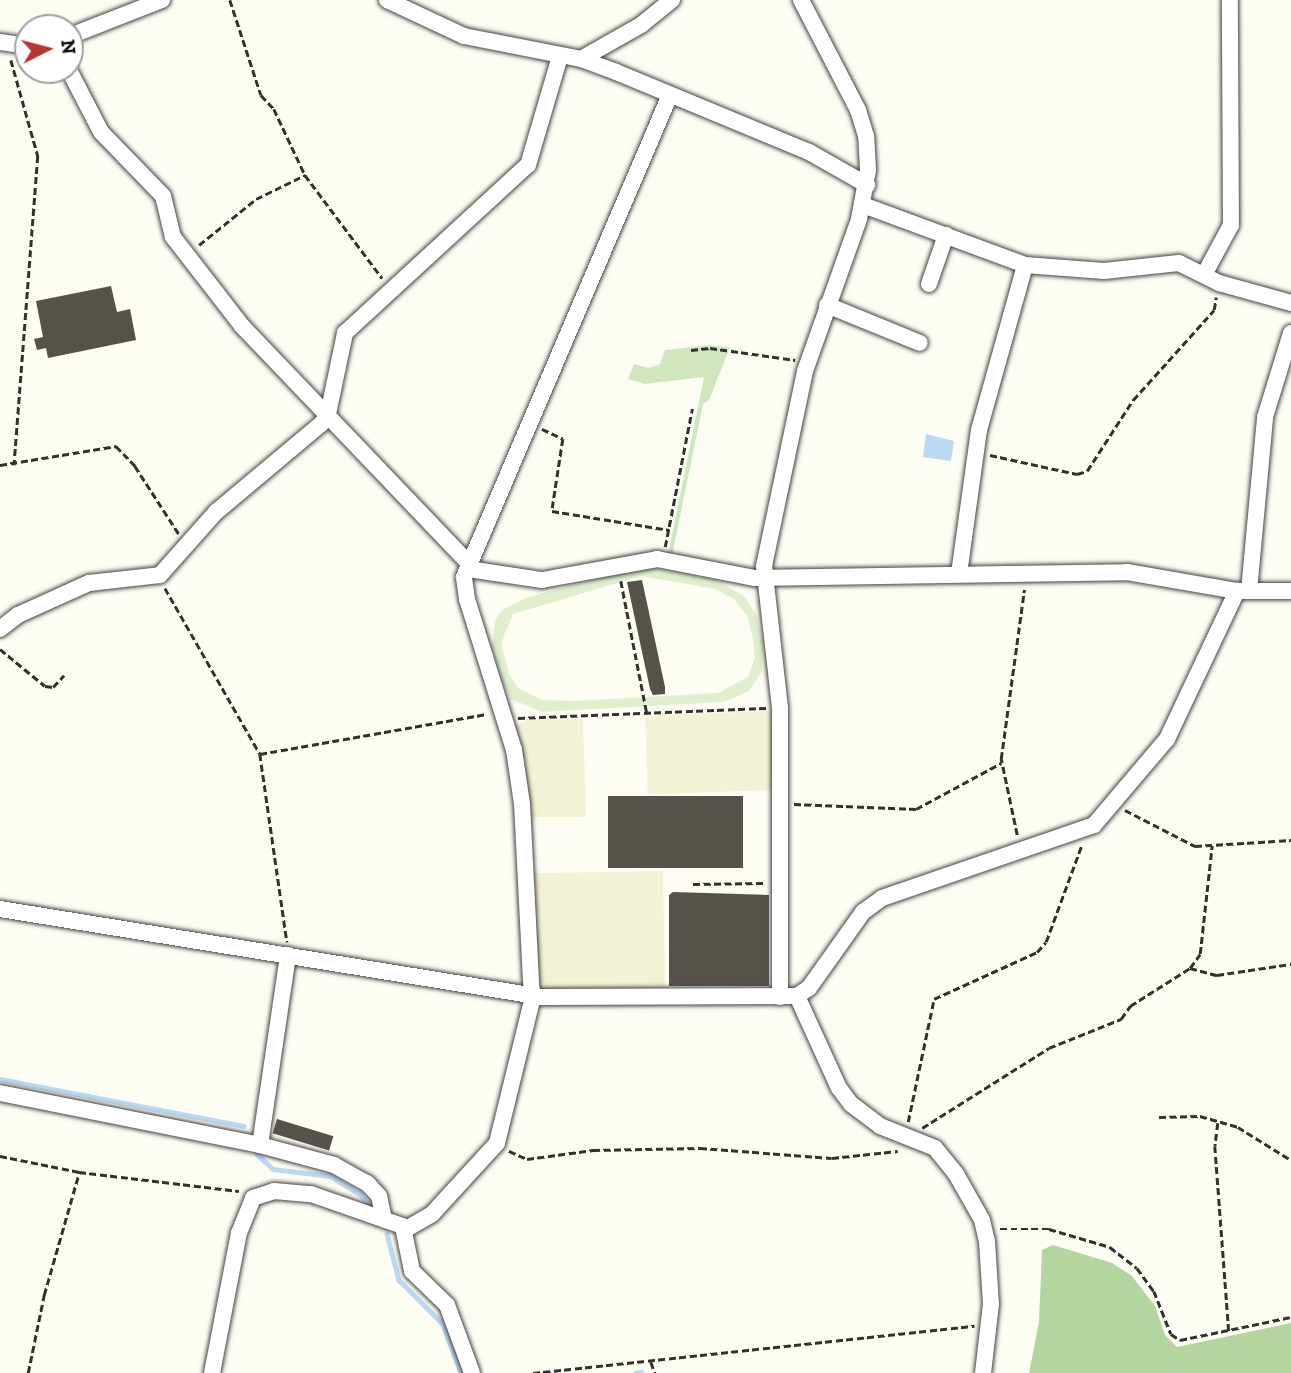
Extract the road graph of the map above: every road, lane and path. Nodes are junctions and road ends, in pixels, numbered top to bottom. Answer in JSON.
{"nodes":[{"id":1,"x":162,"y":0,"type":"edge"},
{"id":2,"x":230,"y":0,"type":"edge"},
{"id":3,"x":387,"y":0,"type":"edge"},
{"id":4,"x":672,"y":0,"type":"edge"},
{"id":5,"x":803,"y":0,"type":"edge"},
{"id":6,"x":1230,"y":0,"type":"edge"},
{"id":7,"x":84,"y":31,"type":"edge"},
{"id":8,"x":5,"y":43,"type":"edge"},
{"id":9,"x":560,"y":56,"type":"junction"},
{"id":10,"x":580,"y":59,"type":"junction"},
{"id":11,"x":76,"y":84,"type":"edge"},
{"id":12,"x":670,"y":95,"type":"junction"},
{"id":13,"x":305,"y":175,"type":"junction"},
{"id":14,"x":867,"y":185,"type":"junction"},
{"id":15,"x":863,"y":205,"type":"junction"},
{"id":16,"x":946,"y":235,"type":"junction"},
{"id":17,"x":187,"y":254,"type":"junction"},
{"id":18,"x":1025,"y":265,"type":"junction"},
{"id":19,"x":1205,"y":273,"type":"junction"},
{"id":20,"x":1219,"y":283,"type":"junction"},
{"id":21,"x":929,"y":284,"type":"dead end"},
{"id":22,"x":392,"y":292,"type":"junction"},
{"id":23,"x":1291,"y":303,"type":"edge"},
{"id":24,"x":827,"y":305,"type":"junction"},
{"id":25,"x":1291,"y":333,"type":"edge"},
{"id":26,"x":920,"y":343,"type":"dead end"},
{"id":27,"x":691,"y":350,"type":"dead end"},
{"id":28,"x":808,"y":362,"type":"junction"},
{"id":29,"x":692,"y":409,"type":"dead end"},
{"id":30,"x":328,"y":414,"type":"junction"},
{"id":31,"x":533,"y":425,"type":"junction"},
{"id":32,"x":976,"y":452,"type":"junction"},
{"id":33,"x":0,"y":465,"type":"edge"},
{"id":34,"x":14,"y":465,"type":"junction"},
{"id":35,"x":669,"y":530,"type":"junction"},
{"id":36,"x":185,"y":541,"type":"junction"},
{"id":37,"x":663,"y":560,"type":"junction"},
{"id":38,"x":468,"y":566,"type":"junction"},
{"id":39,"x":1025,"y":573,"type":"junction"},
{"id":40,"x":958,"y":574,"type":"junction"},
{"id":41,"x":160,"y":575,"type":"junction"},
{"id":42,"x":764,"y":578,"type":"junction"},
{"id":43,"x":621,"y":581,"type":"dead end"},
{"id":44,"x":1243,"y":591,"type":"junction"},
{"id":45,"x":1291,"y":591,"type":"edge"},
{"id":46,"x":0,"y":629,"type":"edge"},
{"id":47,"x":0,"y":649,"type":"edge"},
{"id":48,"x":64,"y":675,"type":"dead end"},
{"id":49,"x":780,"y":708,"type":"junction"},
{"id":50,"x":647,"y":713,"type":"junction"},
{"id":51,"x":502,"y":715,"type":"junction"},
{"id":52,"x":260,"y":754,"type":"junction"},
{"id":53,"x":1002,"y":763,"type":"junction"},
{"id":54,"x":780,"y":804,"type":"junction"},
{"id":55,"x":1116,"y":804,"type":"junction"},
{"id":56,"x":1082,"y":831,"type":"junction"},
{"id":57,"x":1291,"y":840,"type":"edge"},
{"id":58,"x":1212,"y":846,"type":"junction"},
{"id":59,"x":1022,"y":852,"type":"junction"},
{"id":60,"x":779,"y":883,"type":"junction"},
{"id":61,"x":693,"y":884,"type":"dead end"},
{"id":62,"x":0,"y":909,"type":"edge"},
{"id":63,"x":288,"y":955,"type":"junction"},
{"id":64,"x":1291,"y":964,"type":"edge"},
{"id":65,"x":1190,"y":968,"type":"junction"},
{"id":66,"x":532,"y":995,"type":"junction"},
{"id":67,"x":797,"y":996,"type":"junction"},
{"id":68,"x":780,"y":997,"type":"junction"},
{"id":69,"x":0,"y":1093,"type":"edge"},
{"id":70,"x":1159,"y":1117,"type":"dead end"},
{"id":71,"x":1218,"y":1123,"type":"junction"},
{"id":72,"x":908,"y":1136,"type":"junction"},
{"id":73,"x":497,"y":1143,"type":"junction"},
{"id":74,"x":260,"y":1144,"type":"junction"},
{"id":75,"x":0,"y":1156,"type":"edge"},
{"id":76,"x":1291,"y":1160,"type":"edge"},
{"id":77,"x":79,"y":1172,"type":"junction"},
{"id":78,"x":253,"y":1198,"type":"junction"},
{"id":79,"x":384,"y":1219,"type":"junction"},
{"id":80,"x":403,"y":1227,"type":"junction"},
{"id":81,"x":986,"y":1232,"type":"junction"},
{"id":82,"x":1291,"y":1317,"type":"edge"},
{"id":83,"x":989,"y":1325,"type":"junction"},
{"id":84,"x":1229,"y":1331,"type":"junction"},
{"id":85,"x":651,"y":1362,"type":"junction"},
{"id":86,"x":28,"y":1373,"type":"edge"},
{"id":87,"x":212,"y":1373,"type":"edge"},
{"id":88,"x":472,"y":1373,"type":"edge"},
{"id":89,"x":533,"y":1373,"type":"edge"},
{"id":90,"x":655,"y":1373,"type":"edge"},
{"id":91,"x":983,"y":1373,"type":"edge"}],
"edges":[{"from":1,"to":7,"type":"street"},
{"from":2,"to":13,"type":"path"},
{"from":3,"to":9,"type":"street"},
{"from":4,"to":10,"type":"street"},
{"from":5,"to":14,"type":"street"},
{"from":6,"to":19,"type":"street"},
{"from":8,"to":34,"type":"path"},
{"from":9,"to":10,"type":"street"},
{"from":9,"to":22,"type":"street"},
{"from":10,"to":12,"type":"street"},
{"from":11,"to":17,"type":"street"},
{"from":12,"to":14,"type":"street"},
{"from":12,"to":31,"type":"street"},
{"from":13,"to":17,"type":"path"},
{"from":13,"to":22,"type":"path"},
{"from":14,"to":15,"type":"street"},
{"from":15,"to":16,"type":"street"},
{"from":15,"to":24,"type":"street"},
{"from":16,"to":18,"type":"street"},
{"from":16,"to":21,"type":"street"},
{"from":17,"to":30,"type":"street"},
{"from":18,"to":19,"type":"street"},
{"from":18,"to":32,"type":"street"},
{"from":19,"to":20,"type":"street"},
{"from":20,"to":23,"type":"street"},
{"from":20,"to":32,"type":"path"},
{"from":22,"to":30,"type":"street"},
{"from":24,"to":26,"type":"street"},
{"from":24,"to":28,"type":"street"},
{"from":25,"to":44,"type":"street"},
{"from":27,"to":28,"type":"path"},
{"from":28,"to":42,"type":"street"},
{"from":29,"to":35,"type":"path"},
{"from":30,"to":36,"type":"street"},
{"from":30,"to":38,"type":"street"},
{"from":31,"to":35,"type":"path"},
{"from":31,"to":38,"type":"street"},
{"from":32,"to":40,"type":"street"},
{"from":33,"to":34,"type":"path"},
{"from":34,"to":36,"type":"path"},
{"from":35,"to":37,"type":"path"},
{"from":36,"to":41,"type":"street"},
{"from":37,"to":38,"type":"street"},
{"from":37,"to":42,"type":"street"},
{"from":38,"to":51,"type":"street"},
{"from":39,"to":40,"type":"street"},
{"from":39,"to":44,"type":"street"},
{"from":39,"to":53,"type":"path"},
{"from":40,"to":42,"type":"street"},
{"from":41,"to":46,"type":"street"},
{"from":41,"to":52,"type":"path"},
{"from":42,"to":49,"type":"street"},
{"from":43,"to":50,"type":"path"},
{"from":44,"to":45,"type":"street"},
{"from":44,"to":55,"type":"street"},
{"from":47,"to":48,"type":"path"},
{"from":49,"to":50,"type":"path"},
{"from":49,"to":54,"type":"street"},
{"from":50,"to":51,"type":"path"},
{"from":51,"to":52,"type":"path"},
{"from":51,"to":66,"type":"street"},
{"from":52,"to":63,"type":"path"},
{"from":53,"to":54,"type":"path"},
{"from":53,"to":59,"type":"path"},
{"from":54,"to":60,"type":"street"},
{"from":55,"to":56,"type":"street"},
{"from":55,"to":58,"type":"path"},
{"from":56,"to":59,"type":"street"},
{"from":56,"to":72,"type":"path"},
{"from":57,"to":58,"type":"path"},
{"from":58,"to":65,"type":"path"},
{"from":59,"to":67,"type":"street"},
{"from":60,"to":61,"type":"path"},
{"from":60,"to":68,"type":"street"},
{"from":62,"to":63,"type":"street"},
{"from":63,"to":66,"type":"street"},
{"from":63,"to":74,"type":"street"},
{"from":64,"to":65,"type":"path"},
{"from":65,"to":72,"type":"path"},
{"from":66,"to":68,"type":"street"},
{"from":66,"to":73,"type":"street"},
{"from":67,"to":68,"type":"street"},
{"from":67,"to":72,"type":"street"},
{"from":69,"to":74,"type":"street"},
{"from":70,"to":71,"type":"path"},
{"from":71,"to":76,"type":"path"},
{"from":71,"to":84,"type":"path"},
{"from":72,"to":73,"type":"path"},
{"from":72,"to":81,"type":"street"},
{"from":73,"to":80,"type":"street"},
{"from":74,"to":79,"type":"street"},
{"from":75,"to":77,"type":"path"},
{"from":77,"to":78,"type":"path"},
{"from":77,"to":86,"type":"path"},
{"from":78,"to":79,"type":"street"},
{"from":78,"to":87,"type":"street"},
{"from":79,"to":80,"type":"street"},
{"from":80,"to":88,"type":"street"},
{"from":81,"to":83,"type":"street"},
{"from":81,"to":84,"type":"path"},
{"from":82,"to":84,"type":"path"},
{"from":83,"to":85,"type":"path"},
{"from":83,"to":91,"type":"street"},
{"from":85,"to":89,"type":"path"},
{"from":85,"to":90,"type":"path"}]}
